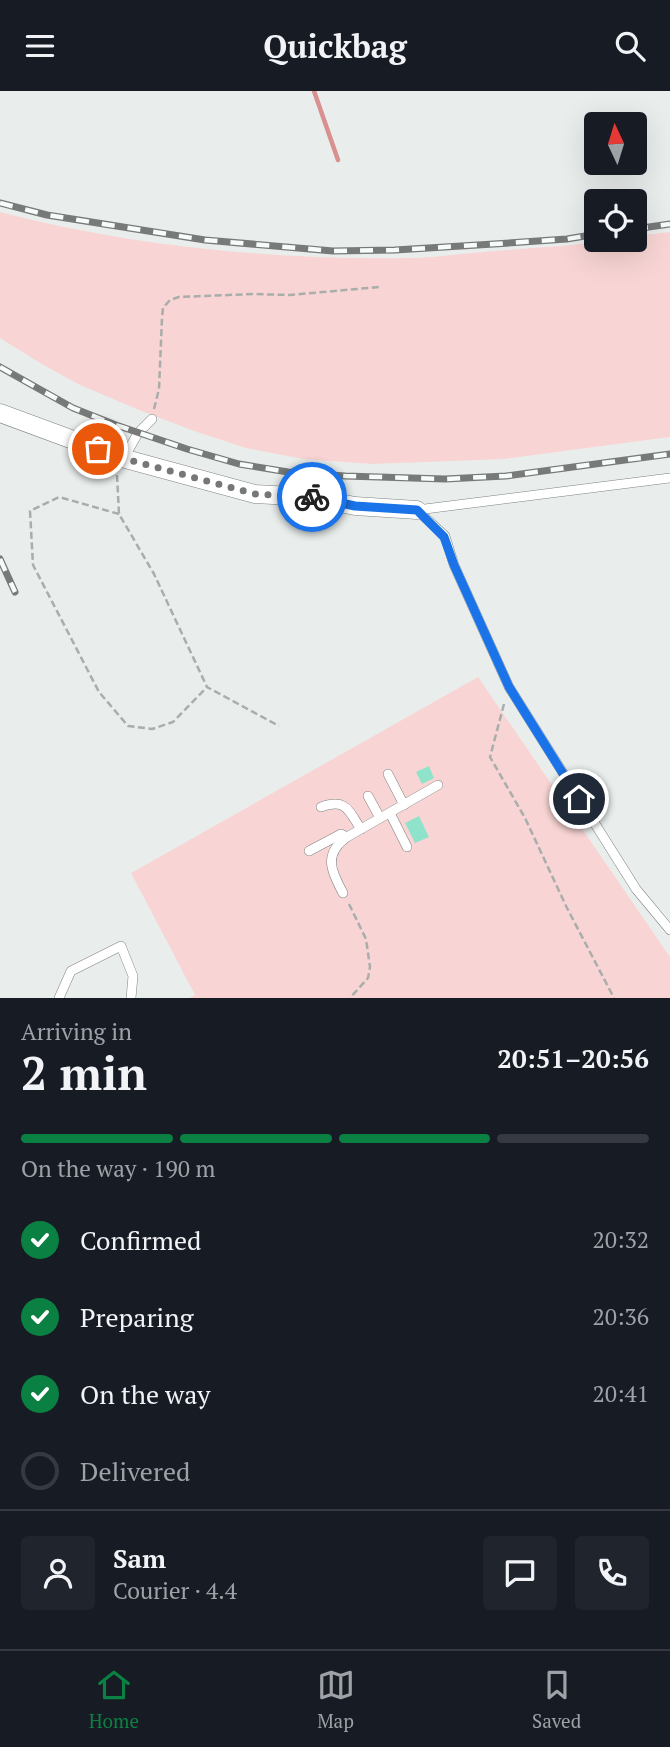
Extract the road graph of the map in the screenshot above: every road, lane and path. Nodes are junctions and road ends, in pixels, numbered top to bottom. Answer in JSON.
{"nodes":[{"id":1,"x":379,"y":288,"type":"dead end"},
{"id":2,"x":0,"y":413,"type":"edge"},
{"id":3,"x":152,"y":419,"type":"joint"},
{"id":4,"x":123,"y":458,"type":"junction"},
{"id":5,"x":670,"y":478,"type":"edge"},
{"id":6,"x":417,"y":510,"type":"junction"},
{"id":7,"x":119,"y":514,"type":"junction"},
{"id":8,"x":207,"y":687,"type":"junction"},
{"id":9,"x":509,"y":687,"type":"junction"},
{"id":10,"x":279,"y":726,"type":"dead end"},
{"id":11,"x":388,"y":774,"type":"dead end"},
{"id":12,"x":438,"y":785,"type":"dead end"},
{"id":13,"x":368,"y":796,"type":"dead end"},
{"id":14,"x":404,"y":805,"type":"junction"},
{"id":15,"x":321,"y":807,"type":"dead end"},
{"id":16,"x":390,"y":813,"type":"junction"},
{"id":17,"x":380,"y":818,"type":"junction"},
{"id":18,"x":361,"y":829,"type":"junction"},
{"id":19,"x":347,"y":837,"type":"junction"},
{"id":20,"x":407,"y":847,"type":"dead end"},
{"id":21,"x":309,"y":851,"type":"dead end"},
{"id":22,"x":343,"y":893,"type":"joint"},
{"id":23,"x":670,"y":930,"type":"edge"},
{"id":24,"x":59,"y":998,"type":"edge"},
{"id":25,"x":131,"y":998,"type":"edge"},
{"id":26,"x":350,"y":998,"type":"edge"},
{"id":27,"x":614,"y":998,"type":"edge"}],
"edges":[{"from":1,"to":3,"type":"path"},
{"from":2,"to":4,"type":"street"},
{"from":3,"to":4,"type":"lane"},
{"from":4,"to":6,"type":"street"},
{"from":4,"to":7,"type":"path"},
{"from":5,"to":6,"type":"lane"},
{"from":6,"to":9,"type":"lane"},
{"from":7,"to":8,"type":"path"},
{"from":7,"to":8,"type":"path"},
{"from":8,"to":10,"type":"path"},
{"from":9,"to":23,"type":"lane"},
{"from":9,"to":27,"type":"path"},
{"from":11,"to":14,"type":"lane"},
{"from":12,"to":14,"type":"lane"},
{"from":13,"to":17,"type":"lane"},
{"from":14,"to":16,"type":"lane"},
{"from":15,"to":18,"type":"lane"},
{"from":16,"to":17,"type":"lane"},
{"from":16,"to":20,"type":"lane"},
{"from":17,"to":18,"type":"lane"},
{"from":18,"to":19,"type":"lane"},
{"from":19,"to":21,"type":"lane"},
{"from":19,"to":22,"type":"lane"},
{"from":22,"to":26,"type":"path"},
{"from":24,"to":25,"type":"lane"}]}
